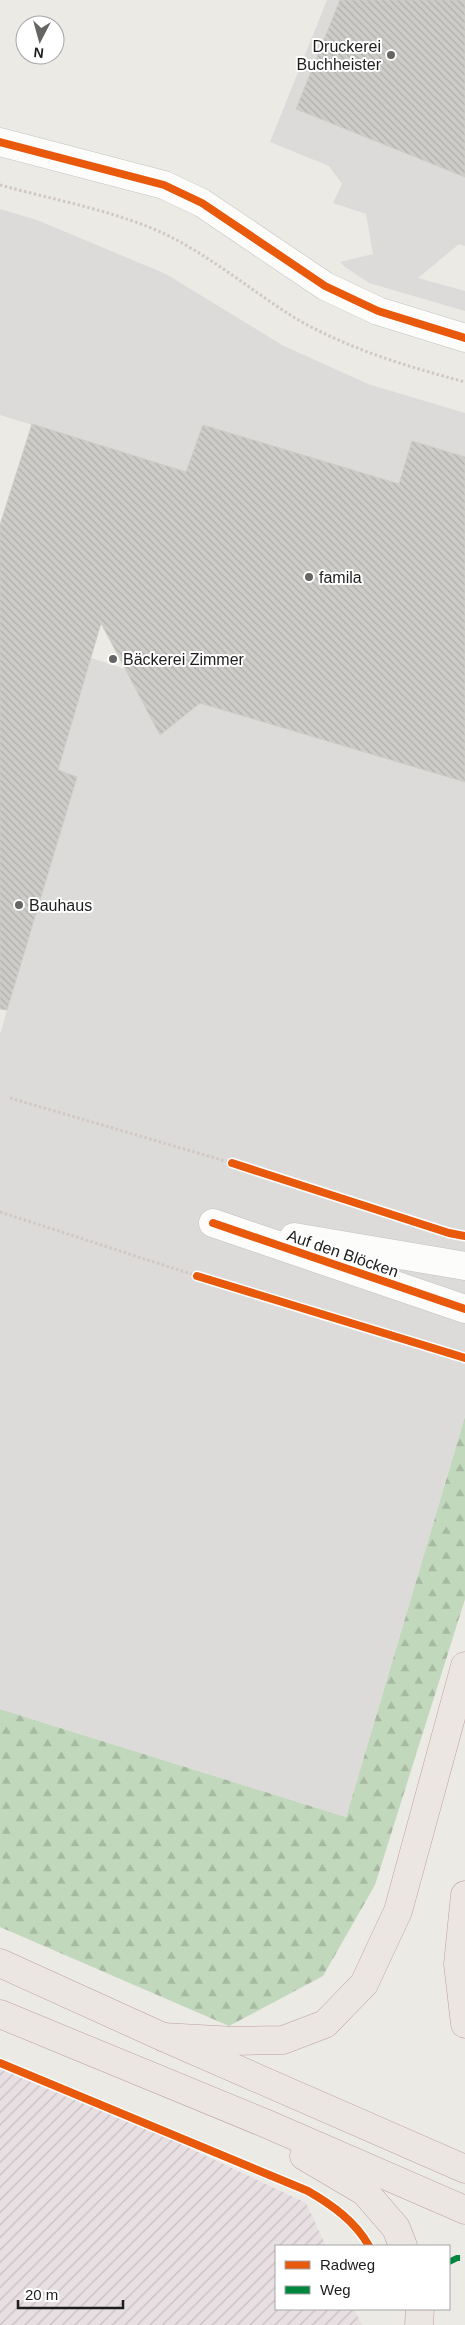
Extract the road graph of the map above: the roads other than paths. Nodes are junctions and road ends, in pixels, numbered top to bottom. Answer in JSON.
{"nodes":[{"id":1,"x":0,"y":142,"type":"edge"},
{"id":2,"x":465,"y":338,"type":"edge"},
{"id":3,"x":465,"y":1266,"type":"edge"},
{"id":4,"x":465,"y":1309,"type":"edge"},
{"id":5,"x":465,"y":1666,"type":"edge"},
{"id":6,"x":465,"y":1895,"type":"edge"},
{"id":7,"x":0,"y":1963,"type":"edge"},
{"id":8,"x":0,"y":2014,"type":"edge"},
{"id":9,"x":465,"y":2024,"type":"edge"},
{"id":10,"x":163,"y":2037,"type":"junction"},
{"id":11,"x":267,"y":2124,"type":"junction"},
{"id":12,"x":465,"y":2169,"type":"edge"},
{"id":13,"x":465,"y":2210,"type":"edge"},
{"id":14,"x":403,"y":2245,"type":"edge"},
{"id":15,"x":420,"y":2310,"type":"edge"},
{"id":16,"x":419,"y":2325,"type":"edge"}],
"edges":[{"from":1,"to":2,"type":"street"},
{"from":3,"to":4,"type":"street","name":"Auf den Blöcken"},
{"from":5,"to":10,"type":"highway"},
{"from":6,"to":9,"type":"highway"},
{"from":7,"to":10,"type":"highway"},
{"from":8,"to":11,"type":"highway"},
{"from":10,"to":12,"type":"highway"},
{"from":11,"to":13,"type":"highway"},
{"from":11,"to":14,"type":"highway"},
{"from":15,"to":16,"type":"highway"}]}
